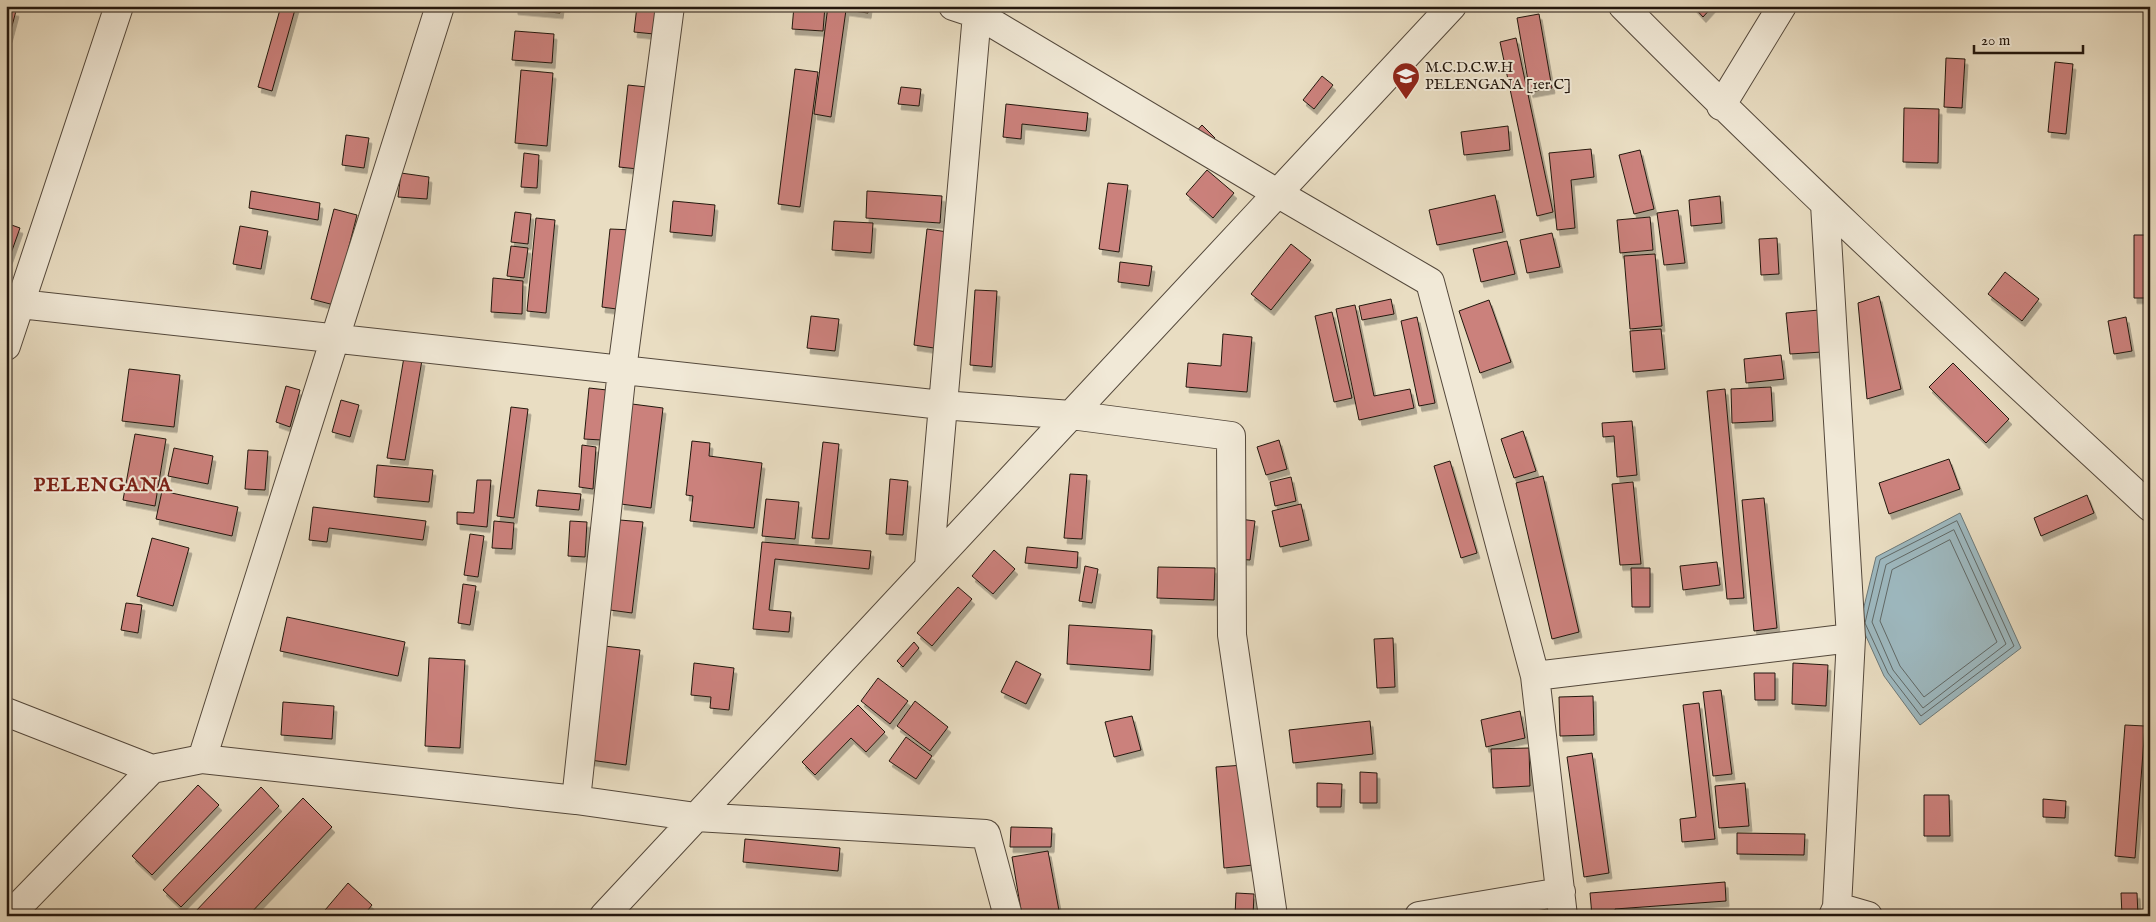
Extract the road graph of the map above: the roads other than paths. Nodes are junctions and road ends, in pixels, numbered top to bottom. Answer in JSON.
{"nodes":[{"id":1,"x":119,"y":6,"type":"edge"},
{"id":2,"x":440,"y":6,"type":"edge"},
{"id":3,"x":670,"y":6,"type":"edge"},
{"id":4,"x":1452,"y":6,"type":"edge"},
{"id":5,"x":1623,"y":6,"type":"edge"},
{"id":6,"x":1782,"y":6,"type":"edge"},
{"id":7,"x":965,"y":10,"type":"edge"},
{"id":8,"x":1721,"y":106,"type":"junction"},
{"id":9,"x":1277,"y":193,"type":"junction"},
{"id":10,"x":1825,"y":204,"type":"junction"},
{"id":11,"x":20,"y":304,"type":"junction"},
{"id":12,"x":334,"y":338,"type":"junction"},
{"id":13,"x":6,"y":346,"type":"edge"},
{"id":14,"x":622,"y":370,"type":"junction"},
{"id":15,"x":942,"y":405,"type":"junction"},
{"id":16,"x":1071,"y":415,"type":"junction"},
{"id":17,"x":2150,"y":507,"type":"edge"},
{"id":18,"x":929,"y":566,"type":"junction"},
{"id":19,"x":1851,"y":638,"type":"junction"},
{"id":20,"x":1535,"y":676,"type":"junction"},
{"id":21,"x":6,"y":712,"type":"edge"},
{"id":22,"x":202,"y":759,"type":"junction"},
{"id":23,"x":152,"y":769,"type":"junction"},
{"id":24,"x":576,"y":800,"type":"junction"},
{"id":25,"x":696,"y":817,"type":"junction"},
{"id":26,"x":1562,"y":904,"type":"edge"},
{"id":27,"x":1835,"y":911,"type":"edge"},
{"id":28,"x":9,"y":916,"type":"edge"},
{"id":29,"x":604,"y":916,"type":"edge"},
{"id":30,"x":1008,"y":916,"type":"edge"},
{"id":31,"x":1273,"y":916,"type":"edge"},
{"id":32,"x":1419,"y":916,"type":"edge"},
{"id":33,"x":1868,"y":916,"type":"edge"}],
"edges":[{"from":1,"to":11,"type":"street"},
{"from":2,"to":12,"type":"street"},
{"from":3,"to":14,"type":"street"},
{"from":4,"to":9,"type":"street"},
{"from":5,"to":8,"type":"street"},
{"from":6,"to":8,"type":"street"},
{"from":7,"to":9,"type":"street"},
{"from":7,"to":15,"type":"street"},
{"from":8,"to":10,"type":"street"},
{"from":9,"to":16,"type":"street"},
{"from":9,"to":20,"type":"street"},
{"from":10,"to":17,"type":"street"},
{"from":10,"to":19,"type":"street"},
{"from":11,"to":12,"type":"street"},
{"from":11,"to":13,"type":"street"},
{"from":12,"to":14,"type":"street"},
{"from":12,"to":22,"type":"street"},
{"from":14,"to":15,"type":"street"},
{"from":14,"to":24,"type":"street"},
{"from":15,"to":16,"type":"street"},
{"from":15,"to":18,"type":"street"},
{"from":16,"to":18,"type":"street"},
{"from":16,"to":31,"type":"street"},
{"from":18,"to":25,"type":"street"},
{"from":19,"to":20,"type":"street"},
{"from":19,"to":27,"type":"street"},
{"from":20,"to":26,"type":"street"},
{"from":21,"to":23,"type":"street"},
{"from":22,"to":23,"type":"street"},
{"from":22,"to":24,"type":"street"},
{"from":23,"to":28,"type":"street"},
{"from":24,"to":25,"type":"street"},
{"from":25,"to":29,"type":"street"},
{"from":25,"to":30,"type":"street"},
{"from":26,"to":32,"type":"street"},
{"from":27,"to":33,"type":"street"}]}
